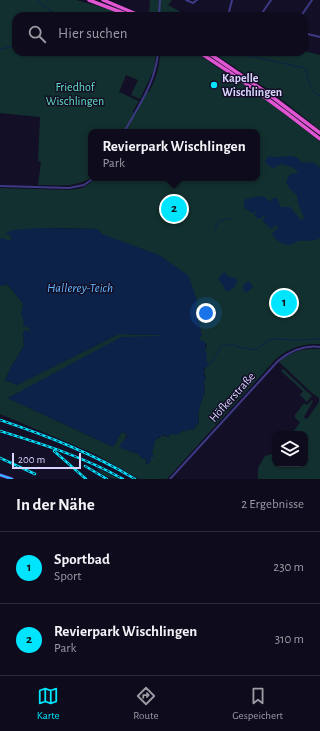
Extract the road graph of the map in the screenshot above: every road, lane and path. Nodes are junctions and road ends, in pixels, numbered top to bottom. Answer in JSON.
{"nodes":[{"id":1,"x":89,"y":0,"type":"edge"},
{"id":2,"x":103,"y":0,"type":"edge"},
{"id":3,"x":160,"y":0,"type":"edge"},
{"id":4,"x":186,"y":0,"type":"edge"},
{"id":5,"x":197,"y":0,"type":"edge"},
{"id":6,"x":232,"y":0,"type":"edge"},
{"id":7,"x":271,"y":0,"type":"edge"},
{"id":8,"x":312,"y":0,"type":"edge"},
{"id":9,"x":120,"y":12,"type":"edge"},
{"id":10,"x":132,"y":12,"type":"edge"},
{"id":11,"x":159,"y":12,"type":"edge"},
{"id":12,"x":229,"y":12,"type":"edge"},
{"id":13,"x":263,"y":12,"type":"edge"},
{"id":14,"x":304,"y":12,"type":"edge"},
{"id":15,"x":308,"y":34,"type":"edge"},
{"id":16,"x":320,"y":37,"type":"edge"},
{"id":17,"x":158,"y":56,"type":"edge"},
{"id":18,"x":205,"y":56,"type":"edge"},
{"id":19,"x":212,"y":56,"type":"edge"},
{"id":20,"x":126,"y":129,"type":"edge"},
{"id":21,"x":320,"y":134,"type":"edge"},
{"id":22,"x":320,"y":139,"type":"edge"},
{"id":23,"x":90,"y":181,"type":"edge"},
{"id":24,"x":0,"y":186,"type":"edge"},
{"id":25,"x":320,"y":347,"type":"edge"},
{"id":26,"x":0,"y":475,"type":"edge"},
{"id":27,"x":12,"y":479,"type":"edge"},
{"id":28,"x":170,"y":479,"type":"edge"}],
"edges":[{"from":1,"to":9,"type":"highway"},
{"from":2,"to":10,"type":"highway"},
{"from":3,"to":11,"type":"street"},
{"from":4,"to":5,"type":"street"},
{"from":6,"to":12,"type":"street"},
{"from":7,"to":13,"type":"street"},
{"from":8,"to":14,"type":"street"},
{"from":15,"to":16,"type":"street"},
{"from":17,"to":20,"type":"street"},
{"from":18,"to":22,"type":"highway"},
{"from":19,"to":21,"type":"highway"},
{"from":23,"to":24,"type":"street"},
{"from":25,"to":28,"type":"street","name":"Höfkerstraße"},
{"from":26,"to":27,"type":"main road"}]}
